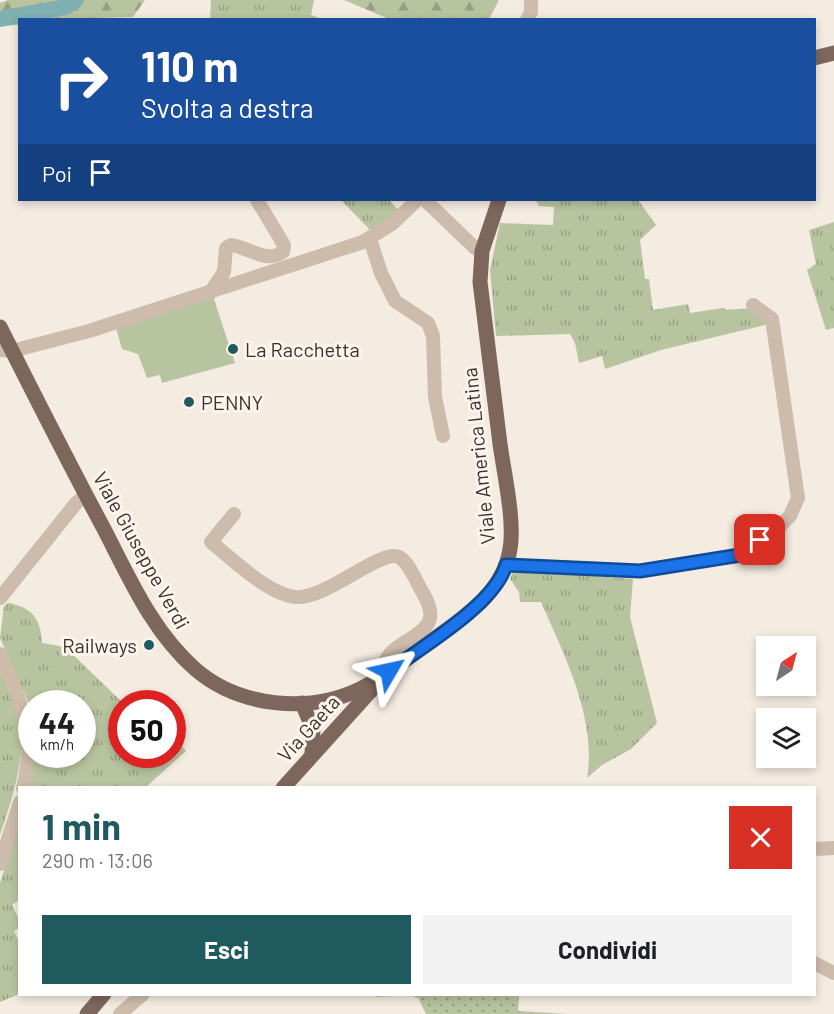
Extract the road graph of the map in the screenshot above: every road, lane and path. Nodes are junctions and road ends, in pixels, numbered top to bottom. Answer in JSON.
{"nodes":[{"id":1,"x":531,"y":0,"type":"edge"},
{"id":2,"x":528,"y":18,"type":"edge"},
{"id":3,"x":834,"y":53,"type":"edge"},
{"id":4,"x":816,"y":58,"type":"edge"},
{"id":5,"x":258,"y":201,"type":"edge"},
{"id":6,"x":416,"y":201,"type":"edge"},
{"id":7,"x":426,"y":201,"type":"edge"},
{"id":8,"x":499,"y":201,"type":"edge"},
{"id":9,"x":370,"y":239,"type":"junction"},
{"id":10,"x":482,"y":251,"type":"junction"},
{"id":11,"x":210,"y":293,"type":"junction"},
{"id":12,"x":753,"y":305,"type":"dead end"},
{"id":13,"x":0,"y":327,"type":"edge"},
{"id":14,"x":6,"y":350,"type":"edge"},
{"id":15,"x":443,"y":436,"type":"dead end"},
{"id":16,"x":86,"y":496,"type":"junction"},
{"id":17,"x":234,"y":514,"type":"dead end"},
{"id":18,"x":506,"y":565,"type":"junction"},
{"id":19,"x":0,"y":598,"type":"edge"},
{"id":20,"x":0,"y":655,"type":"edge"},
{"id":21,"x":389,"y":671,"type":"junction"},
{"id":22,"x":334,"y":698,"type":"junction"},
{"id":23,"x":302,"y":703,"type":"junction"},
{"id":24,"x":341,"y":723,"type":"junction"},
{"id":25,"x":312,"y":754,"type":"junction"},
{"id":26,"x":24,"y":786,"type":"edge"},
{"id":27,"x":285,"y":786,"type":"edge"},
{"id":28,"x":18,"y":808,"type":"edge"},
{"id":29,"x":834,"y":848,"type":"edge"},
{"id":30,"x":816,"y":849,"type":"edge"},
{"id":31,"x":0,"y":864,"type":"edge"},
{"id":32,"x":816,"y":964,"type":"edge"},
{"id":33,"x":834,"y":973,"type":"edge"},
{"id":34,"x":102,"y":996,"type":"edge"},
{"id":35,"x":141,"y":996,"type":"edge"},
{"id":36,"x":87,"y":1014,"type":"edge"},
{"id":37,"x":120,"y":1014,"type":"edge"}],
"edges":[{"from":1,"to":2,"type":"street"},
{"from":3,"to":4,"type":"main road"},
{"from":5,"to":11,"type":"street"},
{"from":6,"to":9,"type":"street"},
{"from":7,"to":10,"type":"street"},
{"from":8,"to":10,"type":"main road","name":"Viale America Latina"},
{"from":9,"to":11,"type":"street"},
{"from":9,"to":15,"type":"street"},
{"from":10,"to":18,"type":"main road","name":"Viale America Latina"},
{"from":11,"to":14,"type":"street"},
{"from":12,"to":18,"type":"street"},
{"from":13,"to":14,"type":"main road","name":"Viale Giuseppe Verdi"},
{"from":14,"to":16,"type":"main road","name":"Viale Giuseppe Verdi"},
{"from":16,"to":19,"type":"street"},
{"from":16,"to":23,"type":"main road","name":"Viale Giuseppe Verdi"},
{"from":17,"to":21,"type":"street"},
{"from":18,"to":21,"type":"main road","name":"Viale America Latina"},
{"from":20,"to":26,"type":"street"},
{"from":21,"to":22,"type":"main road","name":"Viale America Latina"},
{"from":21,"to":24,"type":"main road","name":"Via Gaeta"},
{"from":22,"to":23,"type":"main road","name":"Viale America Latina"},
{"from":22,"to":24,"type":"main road"},
{"from":23,"to":25,"type":"main road"},
{"from":24,"to":25,"type":"main road","name":"Via Gaeta"},
{"from":25,"to":27,"type":"main road","name":"Via Gaeta"},
{"from":28,"to":31,"type":"street"},
{"from":29,"to":30,"type":"street"},
{"from":32,"to":33,"type":"street"},
{"from":34,"to":36,"type":"main road"},
{"from":35,"to":37,"type":"street"}]}
